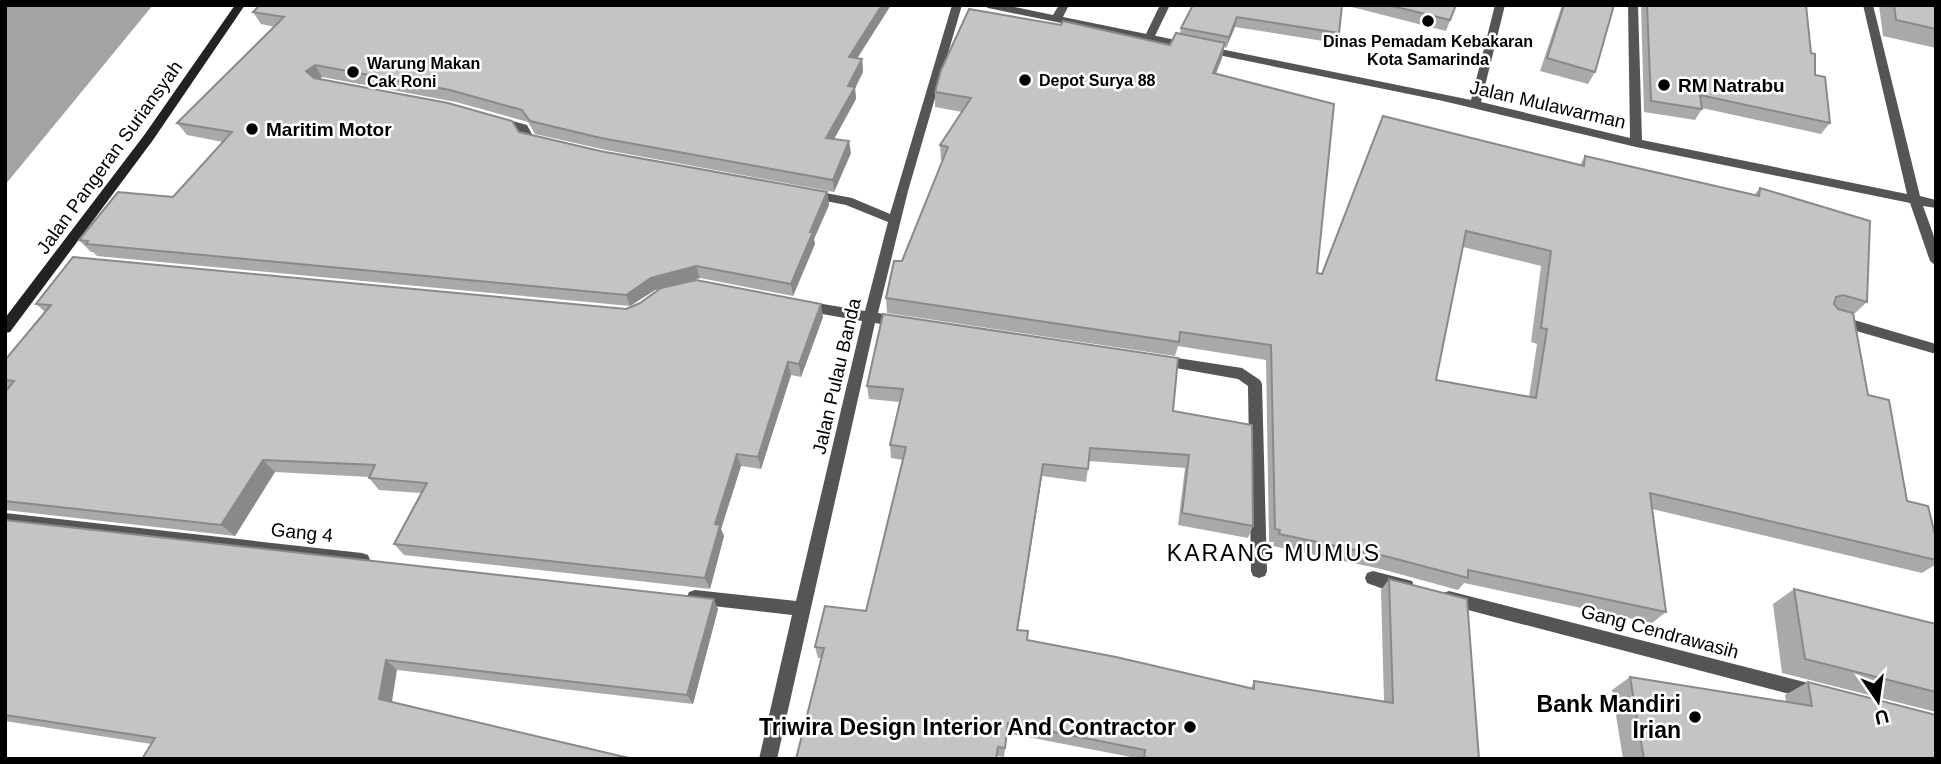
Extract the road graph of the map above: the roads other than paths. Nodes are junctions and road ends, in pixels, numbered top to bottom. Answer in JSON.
{"nodes":[{"id":1,"x":240,"y":5,"type":"edge"},
{"id":2,"x":957,"y":5,"type":"edge"},
{"id":3,"x":988,"y":5,"type":"edge"},
{"id":4,"x":1063,"y":5,"type":"edge"},
{"id":5,"x":1165,"y":5,"type":"edge"},
{"id":6,"x":1500,"y":5,"type":"edge"},
{"id":7,"x":1633,"y":5,"type":"edge"},
{"id":8,"x":1868,"y":5,"type":"edge"},
{"id":9,"x":1056,"y":19,"type":"junction"},
{"id":10,"x":1149,"y":38,"type":"junction"},
{"id":11,"x":1475,"y":105,"type":"junction"},
{"id":12,"x":489,"y":118,"type":"edge"},
{"id":13,"x":1636,"y":142,"type":"junction"},
{"id":14,"x":549,"y":144,"type":"edge"},
{"id":15,"x":794,"y":191,"type":"edge"},
{"id":16,"x":1915,"y":200,"type":"junction"},
{"id":17,"x":1936,"y":204,"type":"edge"},
{"id":18,"x":894,"y":219,"type":"junction"},
{"id":19,"x":1936,"y":261,"type":"edge"},
{"id":20,"x":792,"y":303,"type":"edge"},
{"id":21,"x":1829,"y":317,"type":"edge"},
{"id":22,"x":870,"y":318,"type":"junction"},
{"id":23,"x":911,"y":324,"type":"edge"},
{"id":24,"x":5,"y":328,"type":"edge"},
{"id":25,"x":1936,"y":349,"type":"edge"},
{"id":26,"x":1145,"y":358,"type":"edge"},
{"id":27,"x":5,"y":520,"type":"edge"},
{"id":28,"x":376,"y":562,"type":"edge"},
{"id":29,"x":1259,"y":571,"type":"dead end"},
{"id":30,"x":1373,"y":578,"type":"edge"},
{"id":31,"x":679,"y":595,"type":"edge"},
{"id":32,"x":802,"y":609,"type":"junction"},
{"id":33,"x":1829,"y":696,"type":"edge"},
{"id":34,"x":768,"y":759,"type":"edge"}],
"edges":[{"from":1,"to":24,"type":"main road","name":"Jalan Pangeran Suriansyah"},
{"from":2,"to":18,"type":"street","name":"Jalan Pulau Banda"},
{"from":3,"to":9,"type":"street","name":"Jalan Mulawarman"},
{"from":4,"to":9,"type":"street"},
{"from":5,"to":10,"type":"street"},
{"from":6,"to":11,"type":"street"},
{"from":7,"to":13,"type":"street"},
{"from":8,"to":16,"type":"street"},
{"from":9,"to":10,"type":"street","name":"Jalan Mulawarman"},
{"from":10,"to":11,"type":"street","name":"Jalan Mulawarman"},
{"from":11,"to":13,"type":"street","name":"Jalan Mulawarman"},
{"from":12,"to":14,"type":"street"},
{"from":13,"to":16,"type":"street","name":"Jalan Mulawarman"},
{"from":15,"to":18,"type":"street"},
{"from":16,"to":17,"type":"street","name":"Jalan Mulawarman"},
{"from":16,"to":19,"type":"street"},
{"from":18,"to":22,"type":"street","name":"Jalan Pulau Banda"},
{"from":20,"to":22,"type":"street"},
{"from":21,"to":25,"type":"street"},
{"from":22,"to":23,"type":"street"},
{"from":22,"to":32,"type":"street","name":"Jalan Pulau Banda"},
{"from":26,"to":29,"type":"street"},
{"from":27,"to":28,"type":"street","name":"Gang 4"},
{"from":30,"to":33,"type":"street","name":"Gang Cendrawasih"},
{"from":31,"to":32,"type":"street"},
{"from":32,"to":34,"type":"street","name":"Jalan Pulau Banda"}]}
